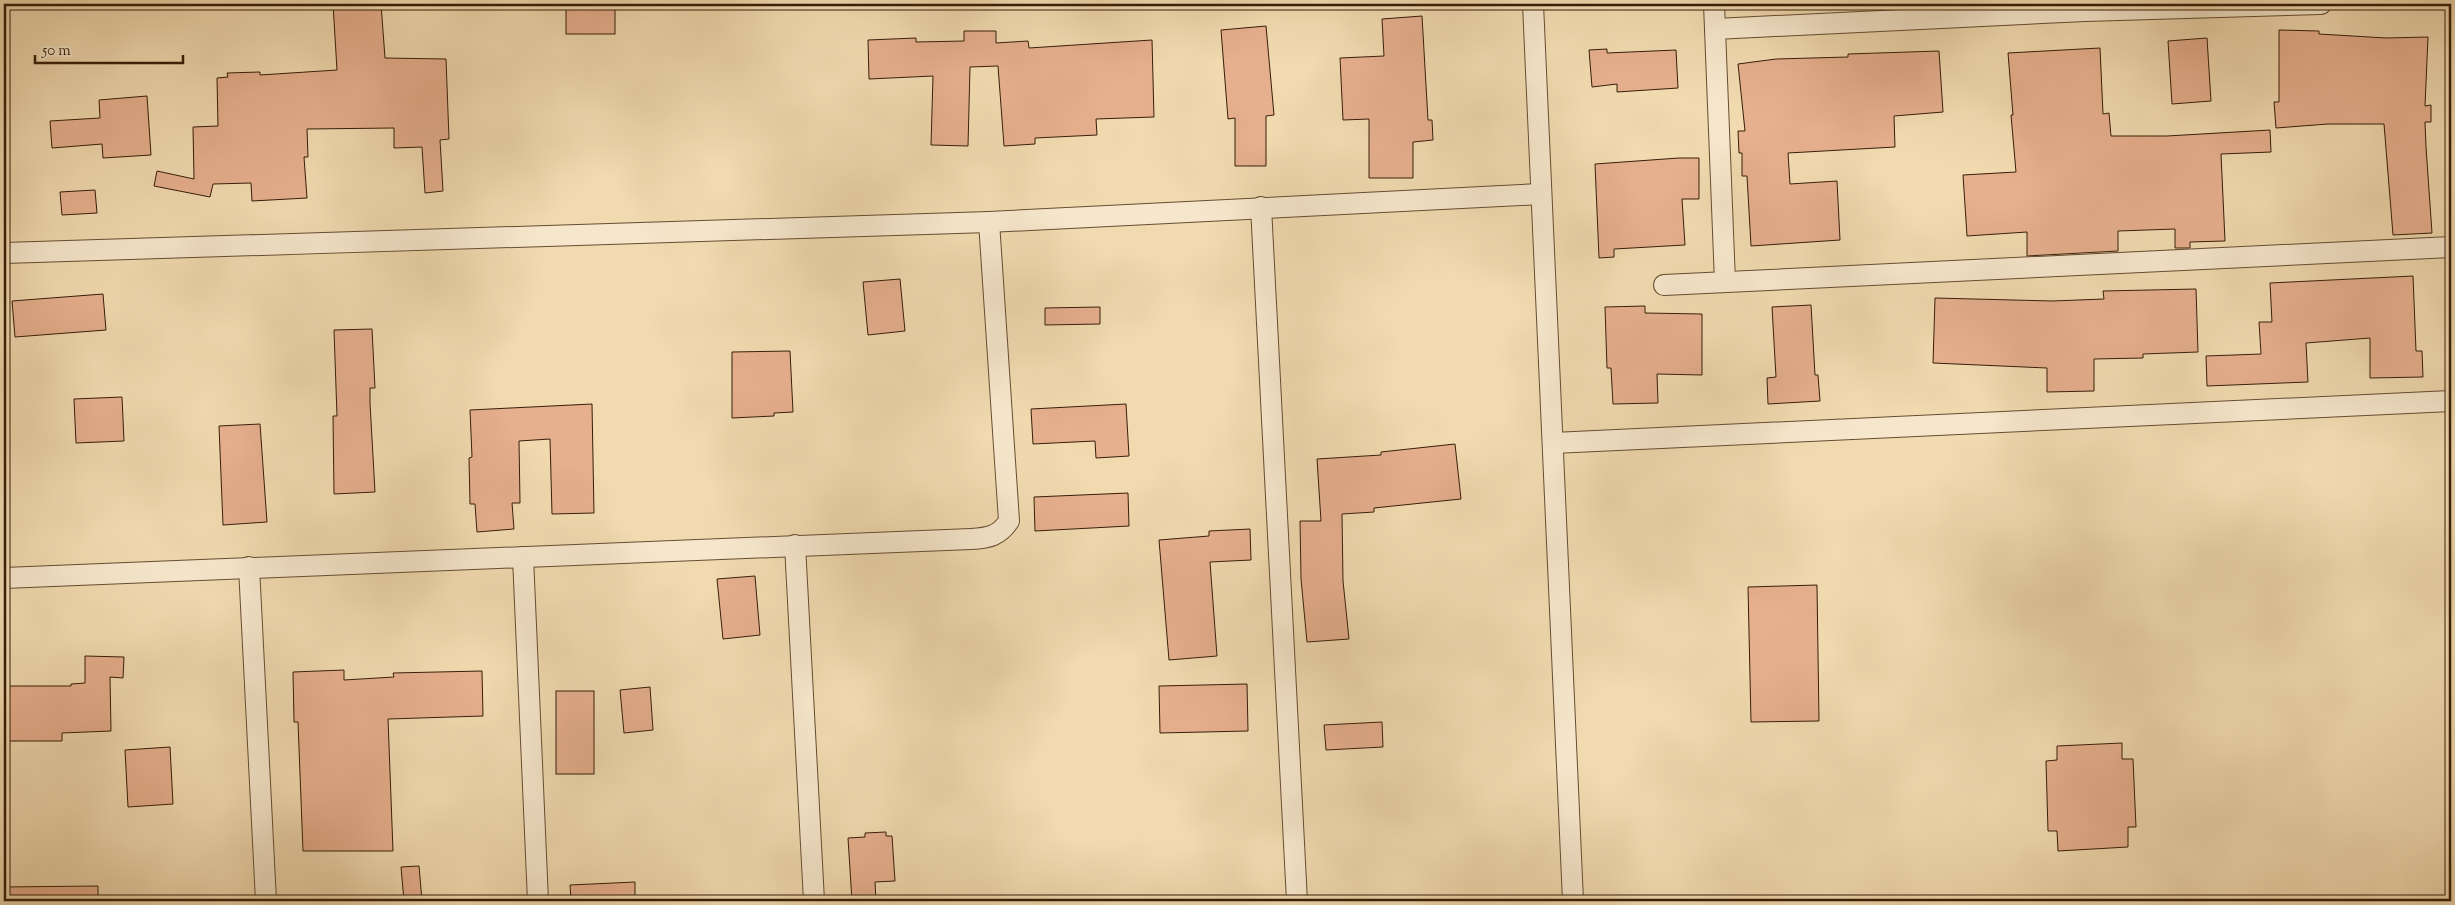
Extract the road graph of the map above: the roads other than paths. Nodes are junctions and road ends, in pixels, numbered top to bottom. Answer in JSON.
{"nodes":[{"id":1,"x":1533,"y":4,"type":"edge"},
{"id":2,"x":1714,"y":4,"type":"edge"},
{"id":3,"x":2321,"y":4,"type":"edge"},
{"id":4,"x":1715,"y":29,"type":"junction"},
{"id":5,"x":1541,"y":194,"type":"junction"},
{"id":6,"x":1261,"y":207,"type":"junction"},
{"id":7,"x":989,"y":222,"type":"junction"},
{"id":8,"x":2451,"y":247,"type":"edge"},
{"id":9,"x":4,"y":253,"type":"edge"},
{"id":10,"x":1725,"y":282,"type":"junction"},
{"id":11,"x":1664,"y":285,"type":"dead end"},
{"id":12,"x":2451,"y":401,"type":"edge"},
{"id":13,"x":1553,"y":442,"type":"junction"},
{"id":14,"x":795,"y":545,"type":"junction"},
{"id":15,"x":523,"y":557,"type":"junction"},
{"id":16,"x":249,"y":567,"type":"junction"},
{"id":17,"x":4,"y":578,"type":"edge"},
{"id":18,"x":266,"y":901,"type":"edge"},
{"id":19,"x":538,"y":901,"type":"edge"},
{"id":20,"x":814,"y":901,"type":"edge"},
{"id":21,"x":1297,"y":901,"type":"edge"},
{"id":22,"x":1573,"y":901,"type":"edge"}],
"edges":[{"from":1,"to":5,"type":"street"},
{"from":2,"to":4,"type":"street"},
{"from":3,"to":4,"type":"street"},
{"from":4,"to":10,"type":"street"},
{"from":5,"to":6,"type":"street"},
{"from":5,"to":13,"type":"street"},
{"from":6,"to":7,"type":"street"},
{"from":6,"to":21,"type":"street"},
{"from":7,"to":9,"type":"street"},
{"from":7,"to":14,"type":"street"},
{"from":8,"to":10,"type":"street"},
{"from":10,"to":11,"type":"street"},
{"from":12,"to":13,"type":"street"},
{"from":13,"to":22,"type":"street"},
{"from":14,"to":15,"type":"street"},
{"from":14,"to":20,"type":"street"},
{"from":15,"to":16,"type":"street"},
{"from":15,"to":19,"type":"street"},
{"from":16,"to":17,"type":"street"},
{"from":16,"to":18,"type":"street"}]}
